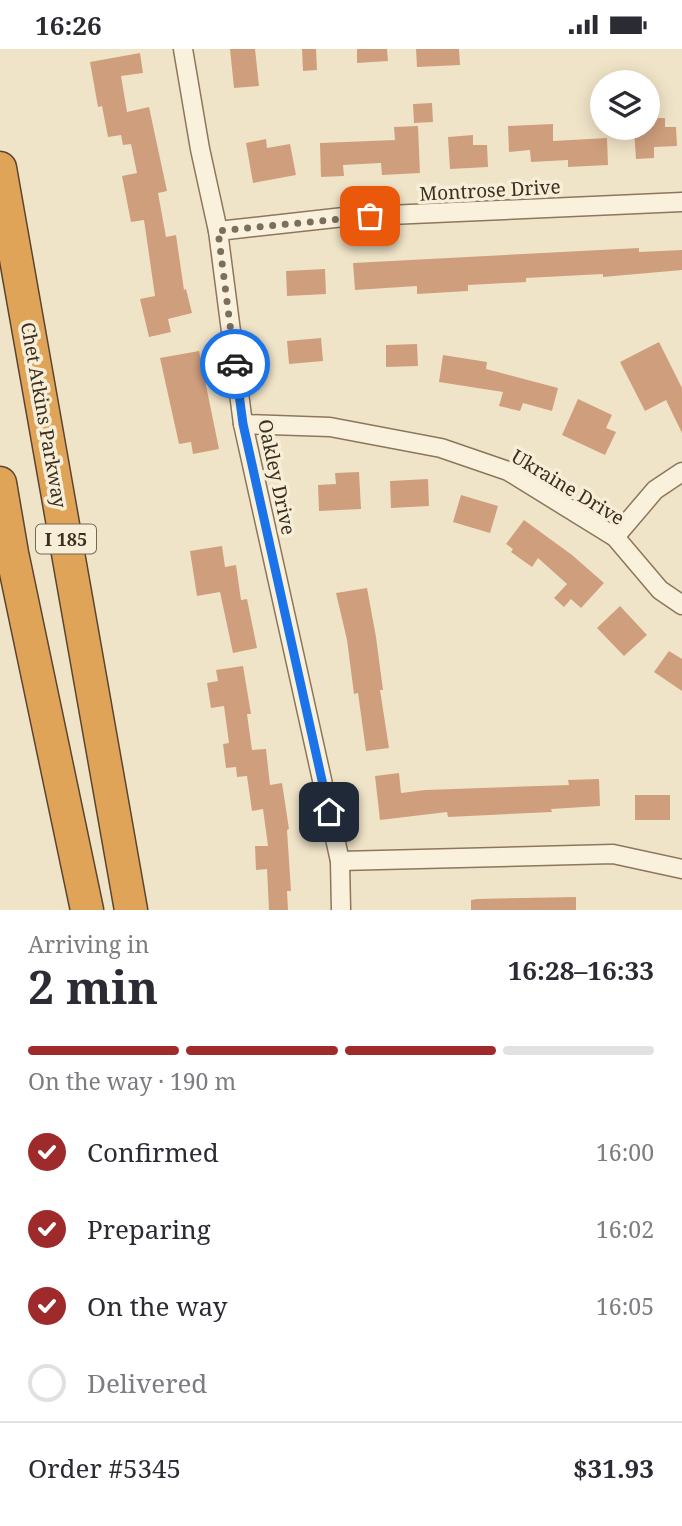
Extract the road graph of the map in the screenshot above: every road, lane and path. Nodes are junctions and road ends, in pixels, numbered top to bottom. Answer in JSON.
{"nodes":[{"id":1,"x":183,"y":49,"type":"edge"},
{"id":2,"x":0,"y":168,"type":"edge"},
{"id":3,"x":682,"y":202,"type":"edge"},
{"id":4,"x":218,"y":231,"type":"junction"},
{"id":5,"x":243,"y":424,"type":"junction"},
{"id":6,"x":682,"y":472,"type":"edge"},
{"id":7,"x":0,"y":483,"type":"edge"},
{"id":8,"x":615,"y":537,"type":"junction"},
{"id":9,"x":682,"y":605,"type":"edge"},
{"id":10,"x":340,"y":861,"type":"junction"},
{"id":11,"x":79,"y":868,"type":"junction"},
{"id":12,"x":682,"y":869,"type":"edge"},
{"id":13,"x":131,"y":904,"type":"edge"},
{"id":14,"x":80,"y":910,"type":"edge"},
{"id":15,"x":87,"y":910,"type":"edge"},
{"id":16,"x":341,"y":910,"type":"edge"}],
"edges":[{"from":1,"to":4,"type":"street","name":"Oakley Drive"},
{"from":2,"to":13,"type":"highway","name":"Chet Atkins Parkway","number":"I 185"},
{"from":3,"to":4,"type":"street","name":"Montrose Drive"},
{"from":4,"to":5,"type":"street","name":"Oakley Drive"},
{"from":5,"to":8,"type":"street","name":"Ukraine Drive"},
{"from":5,"to":10,"type":"street","name":"Oakley Drive"},
{"from":6,"to":8,"type":"street"},
{"from":7,"to":11,"type":"highway","number":"I 185"},
{"from":8,"to":9,"type":"street","name":"Ukraine Drive"},
{"from":10,"to":12,"type":"street"},
{"from":10,"to":16,"type":"street","name":"Oakley Drive"},
{"from":11,"to":14,"type":"highway"},
{"from":11,"to":15,"type":"highway","number":"I 185"}]}
